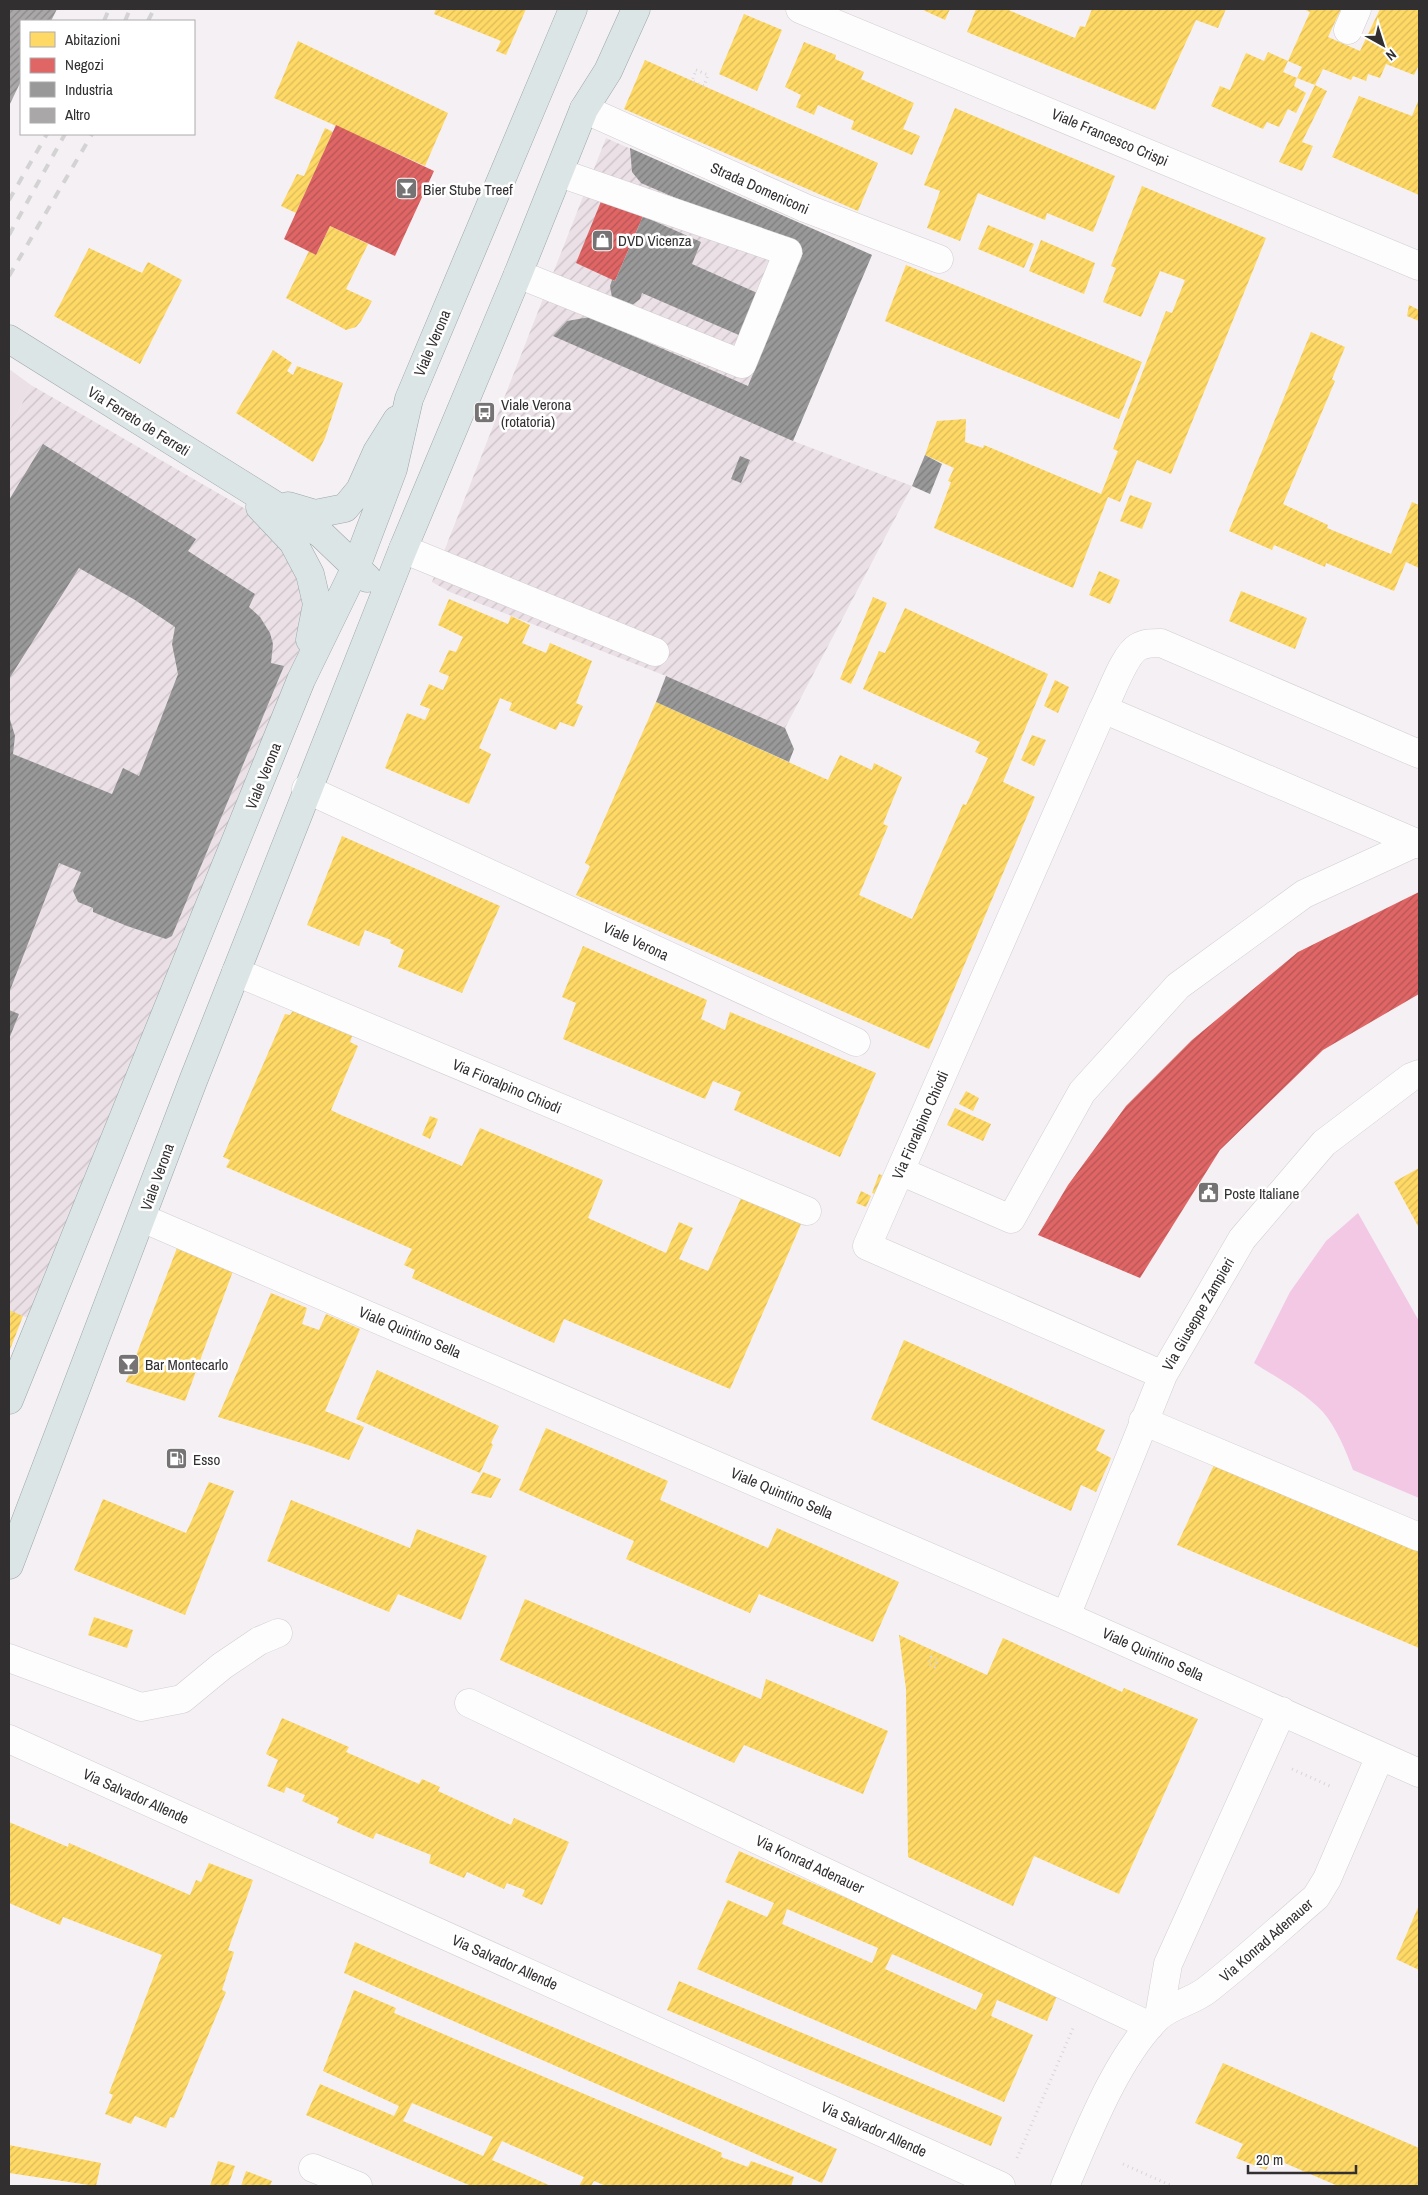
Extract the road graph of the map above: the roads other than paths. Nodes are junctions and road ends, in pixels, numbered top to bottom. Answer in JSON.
{"nodes":[{"id":1,"x":573,"y":9,"type":"edge"},
{"id":2,"x":636,"y":9,"type":"edge"},
{"id":3,"x":650,"y":9,"type":"edge"},
{"id":4,"x":656,"y":9,"type":"edge"},
{"id":5,"x":800,"y":9,"type":"edge"},
{"id":6,"x":584,"y":110,"type":"junction"},
{"id":7,"x":560,"y":172,"type":"junction"},
{"id":8,"x":939,"y":259,"type":"dead end"},
{"id":9,"x":1419,"y":266,"type":"edge"},
{"id":10,"x":518,"y":274,"type":"junction"},
{"id":11,"x":9,"y":340,"type":"edge"},
{"id":12,"x":409,"y":399,"type":"junction"},
{"id":13,"x":234,"y":481,"type":"junction"},
{"id":14,"x":269,"y":501,"type":"junction"},
{"id":15,"x":403,"y":549,"type":"junction"},
{"id":16,"x":356,"y":567,"type":"junction"},
{"id":17,"x":654,"y":652,"type":"dead end"},
{"id":18,"x":301,"y":680,"type":"junction"},
{"id":19,"x":343,"y":698,"type":"junction"},
{"id":20,"x":1103,"y":709,"type":"junction"},
{"id":21,"x":1419,"y":754,"type":"edge"},
{"id":22,"x":306,"y":789,"type":"junction"},
{"id":23,"x":1417,"y":844,"type":"edge"},
{"id":24,"x":236,"y":972,"type":"junction"},
{"id":25,"x":856,"y":1042,"type":"dead end"},
{"id":26,"x":1419,"y":1074,"type":"edge"},
{"id":27,"x":900,"y":1171,"type":"junction"},
{"id":28,"x":807,"y":1211,"type":"dead end"},
{"id":29,"x":142,"y":1218,"type":"junction"},
{"id":30,"x":1163,"y":1375,"type":"junction"},
{"id":31,"x":9,"y":1400,"type":"edge"},
{"id":32,"x":1143,"y":1421,"type":"junction"},
{"id":33,"x":1419,"y":1537,"type":"edge"},
{"id":34,"x":9,"y":1565,"type":"edge"},
{"id":35,"x":1066,"y":1616,"type":"junction"},
{"id":36,"x":278,"y":1633,"type":"dead end"},
{"id":37,"x":9,"y":1658,"type":"edge"},
{"id":38,"x":470,"y":1703,"type":"dead end"},
{"id":39,"x":1282,"y":1711,"type":"junction"},
{"id":40,"x":9,"y":1738,"type":"edge"},
{"id":41,"x":1380,"y":1756,"type":"junction"},
{"id":42,"x":1419,"y":1773,"type":"edge"},
{"id":43,"x":1155,"y":2021,"type":"junction"},
{"id":44,"x":313,"y":2168,"type":"dead end"},
{"id":45,"x":358,"y":2186,"type":"edge"},
{"id":46,"x":1001,"y":2186,"type":"edge"},
{"id":47,"x":1065,"y":2186,"type":"edge"}],
"edges":[{"from":1,"to":12,"type":"main road","name":"Viale Verona"},
{"from":2,"to":6,"type":"main road","name":"Viale Verona"},
{"from":3,"to":4,"type":"main road"},
{"from":5,"to":9,"type":"street","name":"Viale Francesco Crispi"},
{"from":6,"to":7,"type":"main road","name":"Viale Verona"},
{"from":6,"to":8,"type":"street","name":"Strada Domeniconi"},
{"from":7,"to":10,"type":"main road","name":"Viale Verona"},
{"from":7,"to":10,"type":"street"},
{"from":10,"to":15,"type":"main road","name":"Viale Verona"},
{"from":11,"to":13,"type":"main road","name":"Via Ferreto de Ferreti"},
{"from":12,"to":14,"type":"main road","name":"Via Ferreto de Ferreti"},
{"from":12,"to":16,"type":"main road","name":"Viale Verona"},
{"from":13,"to":14,"type":"main road","name":"Via Ferreto de Ferreti"},
{"from":13,"to":18,"type":"main road","name":"Viale Verona"},
{"from":14,"to":16,"type":"main road","name":"Via Ferreto de Ferreti"},
{"from":15,"to":17,"type":"street"},
{"from":15,"to":19,"type":"main road","name":"Viale Verona"},
{"from":16,"to":18,"type":"main road","name":"Viale Verona"},
{"from":16,"to":19,"type":"main road","name":"Via Ferreto de Ferreti"},
{"from":18,"to":31,"type":"main road","name":"Viale Verona"},
{"from":19,"to":22,"type":"main road","name":"Viale Verona"},
{"from":20,"to":21,"type":"street","name":"Via Fioralpino Chiodi"},
{"from":20,"to":23,"type":"street"},
{"from":20,"to":27,"type":"street","name":"Via Fioralpino Chiodi"},
{"from":22,"to":24,"type":"main road","name":"Viale Verona"},
{"from":22,"to":25,"type":"street","name":"Viale Verona"},
{"from":23,"to":27,"type":"street"},
{"from":24,"to":28,"type":"street","name":"Via Fioralpino Chiodi"},
{"from":24,"to":29,"type":"main road","name":"Viale Verona"},
{"from":26,"to":30,"type":"street","name":"Via Giuseppe Zampieri"},
{"from":27,"to":30,"type":"street","name":"Via Fioralpino Chiodi"},
{"from":29,"to":34,"type":"main road","name":"Viale Verona"},
{"from":29,"to":35,"type":"street","name":"Viale Quintino Sella"},
{"from":30,"to":32,"type":"street","name":"Via Giuseppe Zampieri"},
{"from":32,"to":33,"type":"street"},
{"from":32,"to":35,"type":"street","name":"Via Giuseppe Zampieri"},
{"from":35,"to":39,"type":"street","name":"Viale Quintino Sella"},
{"from":36,"to":37,"type":"street"},
{"from":38,"to":43,"type":"street","name":"Via Konrad Adenauer"},
{"from":39,"to":41,"type":"street","name":"Viale Quintino Sella"},
{"from":39,"to":43,"type":"street","name":"Via Konrad Adenauer"},
{"from":40,"to":46,"type":"street","name":"Via Salvador Allende"},
{"from":41,"to":42,"type":"street","name":"Viale Quintino Sella"},
{"from":41,"to":43,"type":"street","name":"Via Konrad Adenauer"},
{"from":43,"to":47,"type":"street","name":"Via Konrad Adenauer"},
{"from":44,"to":45,"type":"street"}]}
